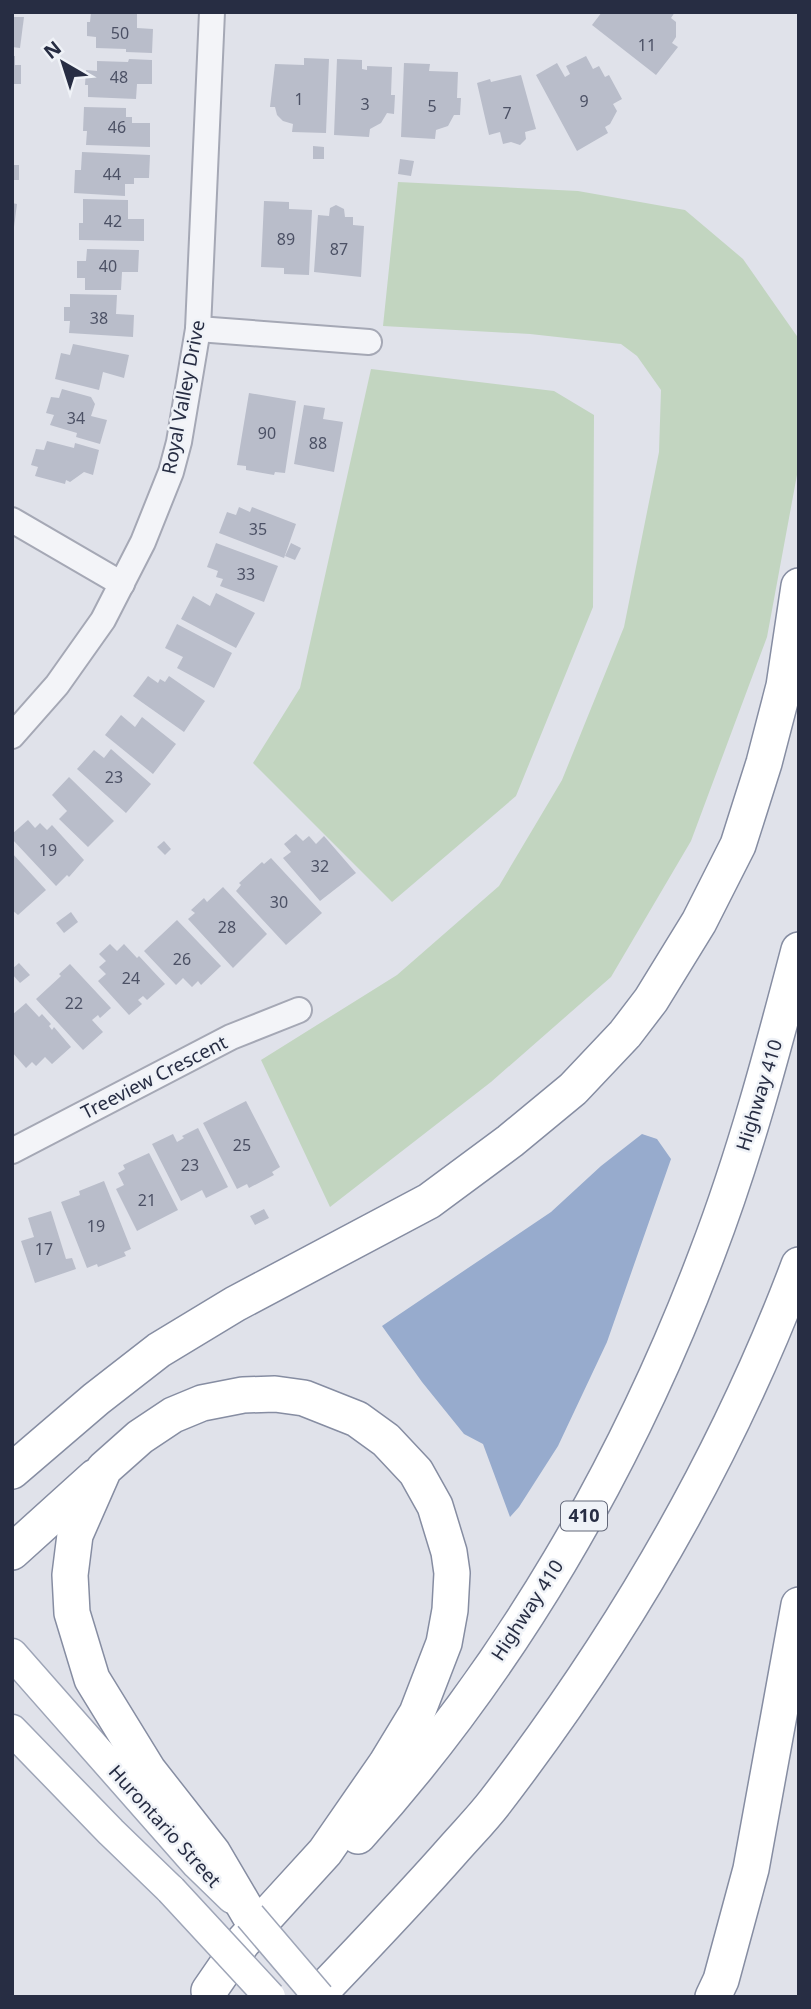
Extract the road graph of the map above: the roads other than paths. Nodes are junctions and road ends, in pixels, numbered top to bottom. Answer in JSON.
{"nodes":[{"id":1,"x":212,"y":12,"type":"edge"},
{"id":2,"x":198,"y":330,"type":"junction"},
{"id":3,"x":369,"y":342,"type":"dead end"},
{"id":4,"x":12,"y":520,"type":"edge"},
{"id":5,"x":122,"y":584,"type":"junction"},
{"id":6,"x":799,"y":586,"type":"edge"},
{"id":7,"x":12,"y":736,"type":"edge"},
{"id":8,"x":799,"y":950,"type":"edge"},
{"id":9,"x":299,"y":1010,"type":"dead end"},
{"id":10,"x":12,"y":1151,"type":"edge"},
{"id":11,"x":799,"y":1265,"type":"edge"},
{"id":12,"x":104,"y":1469,"type":"junction"},
{"id":13,"x":12,"y":1471,"type":"edge"},
{"id":14,"x":12,"y":1552,"type":"edge"},
{"id":15,"x":799,"y":1605,"type":"edge"},
{"id":16,"x":12,"y":1654,"type":"edge"},
{"id":17,"x":12,"y":1730,"type":"edge"},
{"id":18,"x":205,"y":1859,"type":"junction"},
{"id":19,"x":250,"y":1916,"type":"joint"},
{"id":20,"x":205,"y":1994,"type":"edge"},
{"id":21,"x":270,"y":1997,"type":"edge"},
{"id":22,"x":318,"y":1997,"type":"edge"},
{"id":23,"x":713,"y":1997,"type":"edge"}],
"edges":[{"from":1,"to":2,"type":"street","name":"Royal Valley Drive"},
{"from":2,"to":3,"type":"street"},
{"from":2,"to":5,"type":"street","name":"Royal Valley Drive"},
{"from":4,"to":5,"type":"street"},
{"from":5,"to":7,"type":"street","name":"Royal Valley Drive"},
{"from":6,"to":13,"type":"highway"},
{"from":8,"to":20,"type":"highway","name":"Highway 410","number":"410"},
{"from":9,"to":10,"type":"street","name":"Treeview Crescent"},
{"from":11,"to":22,"type":"highway"},
{"from":12,"to":14,"type":"highway"},
{"from":12,"to":18,"type":"highway"},
{"from":12,"to":20,"type":"highway"},
{"from":15,"to":23,"type":"highway"},
{"from":16,"to":18,"type":"main road","name":"Hurontario Street"},
{"from":17,"to":21,"type":"main road","name":"Hurontario Street","bridge":true},
{"from":18,"to":19,"type":"highway"},
{"from":19,"to":22,"type":"main road","bridge":true}]}
